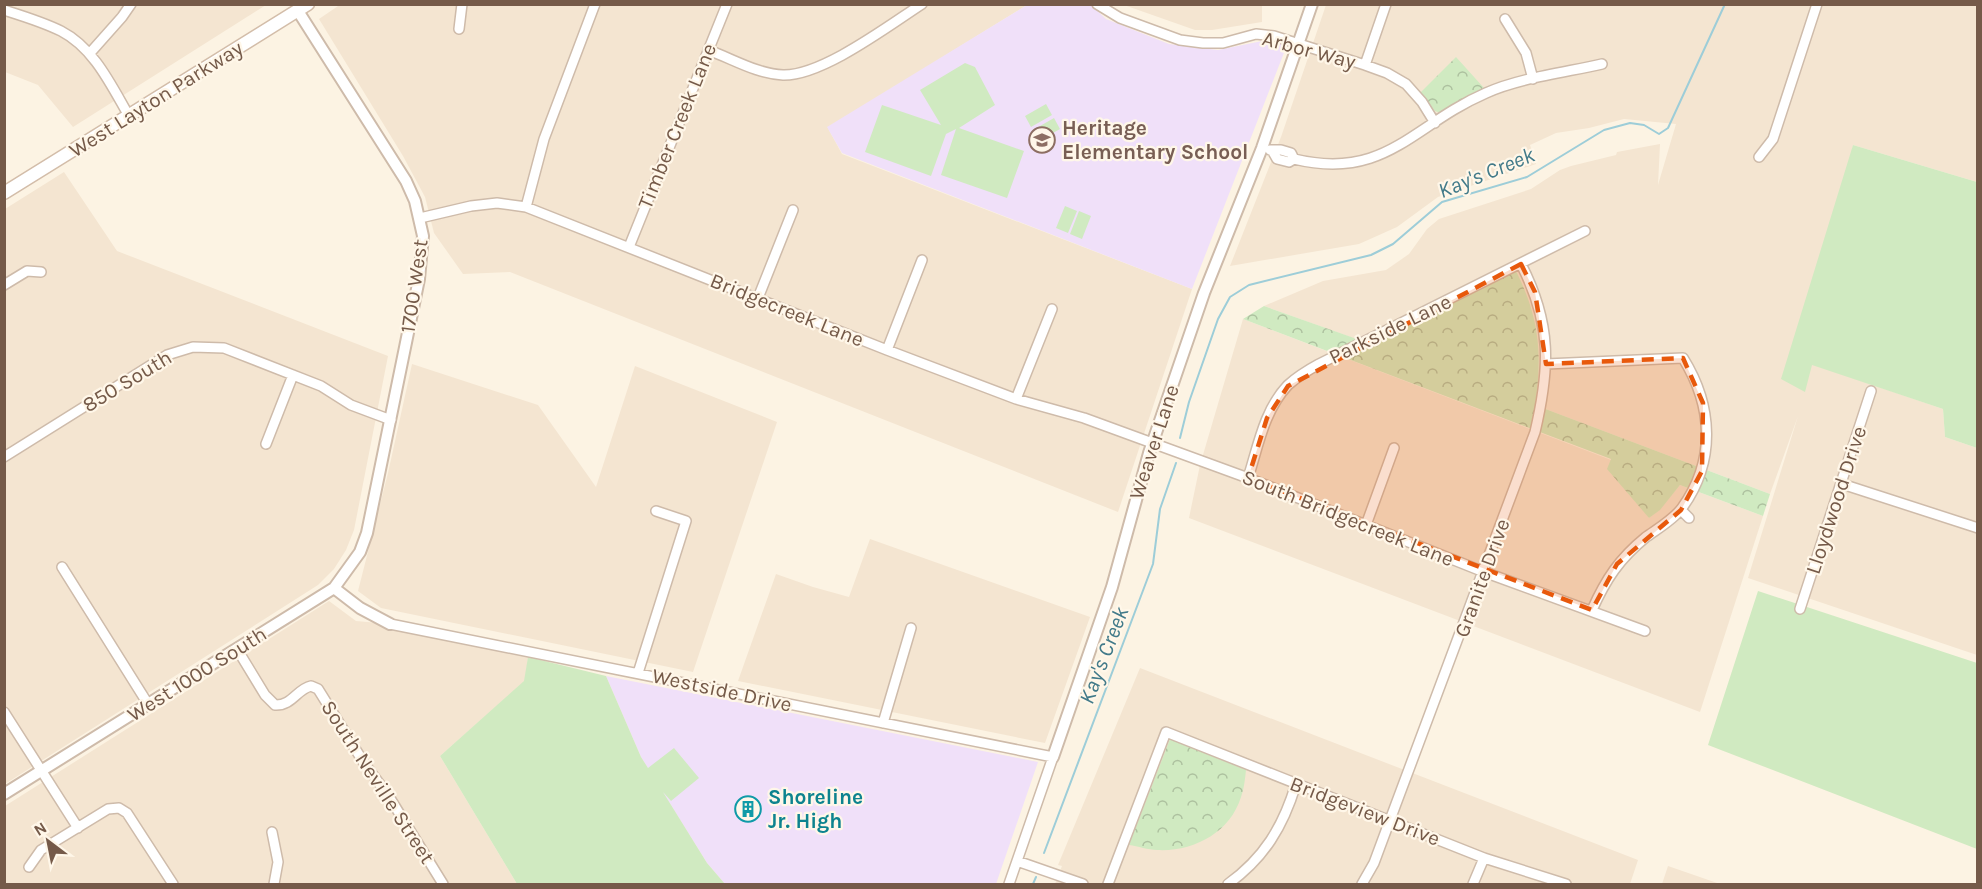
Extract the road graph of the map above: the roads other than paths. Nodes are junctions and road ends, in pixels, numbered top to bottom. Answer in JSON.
{"nodes":[{"id":1,"x":131,"y":4,"type":"edge"},
{"id":2,"x":462,"y":4,"type":"edge"},
{"id":3,"x":727,"y":4,"type":"edge"},
{"id":4,"x":922,"y":4,"type":"edge"},
{"id":5,"x":1097,"y":4,"type":"edge"},
{"id":6,"x":1312,"y":4,"type":"edge"},
{"id":7,"x":1386,"y":4,"type":"edge"},
{"id":8,"x":1817,"y":4,"type":"edge"},
{"id":9,"x":594,"y":5,"type":"edge"},
{"id":10,"x":300,"y":7,"type":"edge"},
{"id":11,"x":4,"y":9,"type":"edge"},
{"id":12,"x":1505,"y":19,"type":"dead end"},
{"id":13,"x":459,"y":29,"type":"dead end"},
{"id":14,"x":1299,"y":44,"type":"junction"},
{"id":15,"x":708,"y":50,"type":"junction"},
{"id":16,"x":90,"y":53,"type":"junction"},
{"id":17,"x":1602,"y":64,"type":"dead end"},
{"id":18,"x":1365,"y":65,"type":"junction"},
{"id":19,"x":1533,"y":80,"type":"junction"},
{"id":20,"x":129,"y":116,"type":"junction"},
{"id":21,"x":1435,"y":123,"type":"junction"},
{"id":22,"x":1267,"y":150,"type":"junction"},
{"id":23,"x":1759,"y":157,"type":"dead end"},
{"id":24,"x":4,"y":193,"type":"edge"},
{"id":25,"x":526,"y":207,"type":"junction"},
{"id":26,"x":793,"y":210,"type":"dead end"},
{"id":27,"x":420,"y":218,"type":"junction"},
{"id":28,"x":1585,"y":231,"type":"dead end"},
{"id":29,"x":629,"y":247,"type":"junction"},
{"id":30,"x":922,"y":260,"type":"dead end"},
{"id":31,"x":1521,"y":264,"type":"junction"},
{"id":32,"x":41,"y":272,"type":"dead end"},
{"id":33,"x":4,"y":285,"type":"edge"},
{"id":34,"x":758,"y":298,"type":"junction"},
{"id":35,"x":1052,"y":309,"type":"dead end"},
{"id":36,"x":887,"y":350,"type":"junction"},
{"id":37,"x":1546,"y":364,"type":"junction"},
{"id":38,"x":293,"y":375,"type":"junction"},
{"id":39,"x":1871,"y":391,"type":"dead end"},
{"id":40,"x":1016,"y":399,"type":"junction"},
{"id":41,"x":391,"y":420,"type":"junction"},
{"id":42,"x":266,"y":444,"type":"dead end"},
{"id":43,"x":1152,"y":444,"type":"junction"},
{"id":44,"x":1394,"y":448,"type":"dead end"},
{"id":45,"x":4,"y":456,"type":"edge"},
{"id":46,"x":1248,"y":478,"type":"junction"},
{"id":47,"x":1842,"y":484,"type":"junction"},
{"id":48,"x":1681,"y":510,"type":"junction"},
{"id":49,"x":656,"y":511,"type":"dead end"},
{"id":50,"x":1689,"y":518,"type":"dead end"},
{"id":51,"x":1366,"y":525,"type":"junction"},
{"id":52,"x":1977,"y":528,"type":"edge"},
{"id":53,"x":62,"y":567,"type":"dead end"},
{"id":54,"x":1484,"y":572,"type":"junction"},
{"id":55,"x":334,"y":588,"type":"junction"},
{"id":56,"x":1800,"y":609,"type":"dead end"},
{"id":57,"x":1592,"y":610,"type":"junction"},
{"id":58,"x":390,"y":624,"type":"joint"},
{"id":59,"x":911,"y":628,"type":"dead end"},
{"id":60,"x":1645,"y":631,"type":"dead end"},
{"id":61,"x":237,"y":650,"type":"junction"},
{"id":62,"x":638,"y":673,"type":"junction"},
{"id":63,"x":148,"y":704,"type":"junction"},
{"id":64,"x":4,"y":712,"type":"edge"},
{"id":65,"x":883,"y":723,"type":"junction"},
{"id":66,"x":1053,"y":757,"type":"junction"},
{"id":67,"x":42,"y":771,"type":"junction"},
{"id":68,"x":1296,"y":784,"type":"junction"},
{"id":69,"x":4,"y":794,"type":"edge"},
{"id":70,"x":1390,"y":820,"type":"junction"},
{"id":71,"x":78,"y":828,"type":"junction"},
{"id":72,"x":272,"y":832,"type":"dead end"},
{"id":73,"x":1484,"y":858,"type":"junction"},
{"id":74,"x":1017,"y":861,"type":"junction"},
{"id":75,"x":29,"y":867,"type":"dead end"},
{"id":76,"x":173,"y":885,"type":"edge"},
{"id":77,"x":274,"y":885,"type":"edge"},
{"id":78,"x":443,"y":885,"type":"edge"},
{"id":79,"x":1009,"y":885,"type":"edge"},
{"id":80,"x":1083,"y":885,"type":"edge"},
{"id":81,"x":1108,"y":885,"type":"edge"},
{"id":82,"x":1228,"y":885,"type":"edge"},
{"id":83,"x":1362,"y":885,"type":"edge"},
{"id":84,"x":1473,"y":885,"type":"edge"},
{"id":85,"x":1566,"y":885,"type":"edge"}],
"edges":[{"from":1,"to":16,"type":"street"},
{"from":2,"to":13,"type":"street"},
{"from":3,"to":15,"type":"street","name":"Timber Creek Lane"},
{"from":4,"to":15,"type":"street"},
{"from":5,"to":14,"type":"street","name":"Arbor Way"},
{"from":6,"to":14,"type":"street","name":"Weaver Lane"},
{"from":7,"to":18,"type":"street"},
{"from":8,"to":23,"type":"street"},
{"from":9,"to":25,"type":"street"},
{"from":10,"to":20,"type":"main road","name":"West Layton Parkway"},
{"from":10,"to":27,"type":"street","name":"1700 West"},
{"from":11,"to":16,"type":"street"},
{"from":12,"to":19,"type":"street"},
{"from":14,"to":18,"type":"street","name":"Arbor Way"},
{"from":14,"to":22,"type":"street","name":"Weaver Lane"},
{"from":15,"to":29,"type":"street","name":"Timber Creek Lane"},
{"from":16,"to":20,"type":"street"},
{"from":17,"to":19,"type":"street"},
{"from":18,"to":21,"type":"street","name":"Arbor Way"},
{"from":19,"to":21,"type":"street"},
{"from":20,"to":24,"type":"main road","name":"West Layton Parkway"},
{"from":21,"to":22,"type":"street"},
{"from":22,"to":43,"type":"street","name":"Weaver Lane"},
{"from":25,"to":27,"type":"street","name":"Bridgecreek Lane"},
{"from":25,"to":29,"type":"street","name":"Bridgecreek Lane"},
{"from":26,"to":34,"type":"street"},
{"from":27,"to":41,"type":"street","name":"1700 West"},
{"from":28,"to":31,"type":"street","name":"Parkside Lane"},
{"from":29,"to":34,"type":"street","name":"Bridgecreek Lane"},
{"from":30,"to":36,"type":"street"},
{"from":31,"to":37,"type":"street","name":"Granite Drive"},
{"from":31,"to":46,"type":"street","name":"Parkside Lane"},
{"from":32,"to":33,"type":"street"},
{"from":34,"to":36,"type":"street","name":"Bridgecreek Lane"},
{"from":35,"to":40,"type":"street"},
{"from":36,"to":40,"type":"street","name":"Bridgecreek Lane"},
{"from":37,"to":48,"type":"street"},
{"from":37,"to":54,"type":"street","name":"Granite Drive"},
{"from":38,"to":41,"type":"street","name":"850 South"},
{"from":38,"to":42,"type":"street"},
{"from":38,"to":45,"type":"street","name":"850 South"},
{"from":39,"to":47,"type":"street","name":"Lloydwood Drive"},
{"from":40,"to":43,"type":"street","name":"Bridgecreek Lane"},
{"from":41,"to":55,"type":"street","name":"1700 West"},
{"from":43,"to":46,"type":"street","name":"South Bridgecreek Lane"},
{"from":43,"to":66,"type":"street","name":"Weaver Lane"},
{"from":44,"to":51,"type":"street"},
{"from":46,"to":51,"type":"street","name":"South Bridgecreek Lane"},
{"from":47,"to":52,"type":"street"},
{"from":47,"to":56,"type":"street","name":"Lloydwood Drive"},
{"from":48,"to":50,"type":"street"},
{"from":48,"to":57,"type":"street"},
{"from":49,"to":62,"type":"street"},
{"from":51,"to":54,"type":"street","name":"South Bridgecreek Lane"},
{"from":53,"to":63,"type":"street"},
{"from":54,"to":57,"type":"street","name":"South Bridgecreek Lane"},
{"from":54,"to":70,"type":"street","name":"Granite Drive"},
{"from":55,"to":58,"type":"street"},
{"from":55,"to":61,"type":"street","name":"West 1000 South"},
{"from":57,"to":60,"type":"street","name":"South Bridgecreek Lane"},
{"from":58,"to":62,"type":"street","name":"Westside Drive"},
{"from":59,"to":65,"type":"street"},
{"from":61,"to":63,"type":"street","name":"West 1000 South"},
{"from":61,"to":78,"type":"street","name":"South Neville Street"},
{"from":62,"to":65,"type":"street","name":"Westside Drive"},
{"from":63,"to":67,"type":"street","name":"West 1000 South"},
{"from":64,"to":67,"type":"street"},
{"from":65,"to":66,"type":"street","name":"Westside Drive"},
{"from":66,"to":74,"type":"street","name":"Weaver Lane"},
{"from":67,"to":69,"type":"street","name":"West 1000 South"},
{"from":67,"to":71,"type":"street"},
{"from":68,"to":70,"type":"street","name":"Bridgeview Drive"},
{"from":68,"to":81,"type":"street","name":"Bridgeview Drive"},
{"from":68,"to":82,"type":"street"},
{"from":70,"to":73,"type":"street","name":"Bridgeview Drive"},
{"from":70,"to":83,"type":"street","name":"Granite Drive"},
{"from":71,"to":75,"type":"street"},
{"from":71,"to":76,"type":"street"},
{"from":72,"to":77,"type":"street"},
{"from":73,"to":84,"type":"street"},
{"from":73,"to":85,"type":"street","name":"Bridgeview Drive"},
{"from":74,"to":79,"type":"street","name":"Weaver Lane"},
{"from":74,"to":80,"type":"street"}]}
